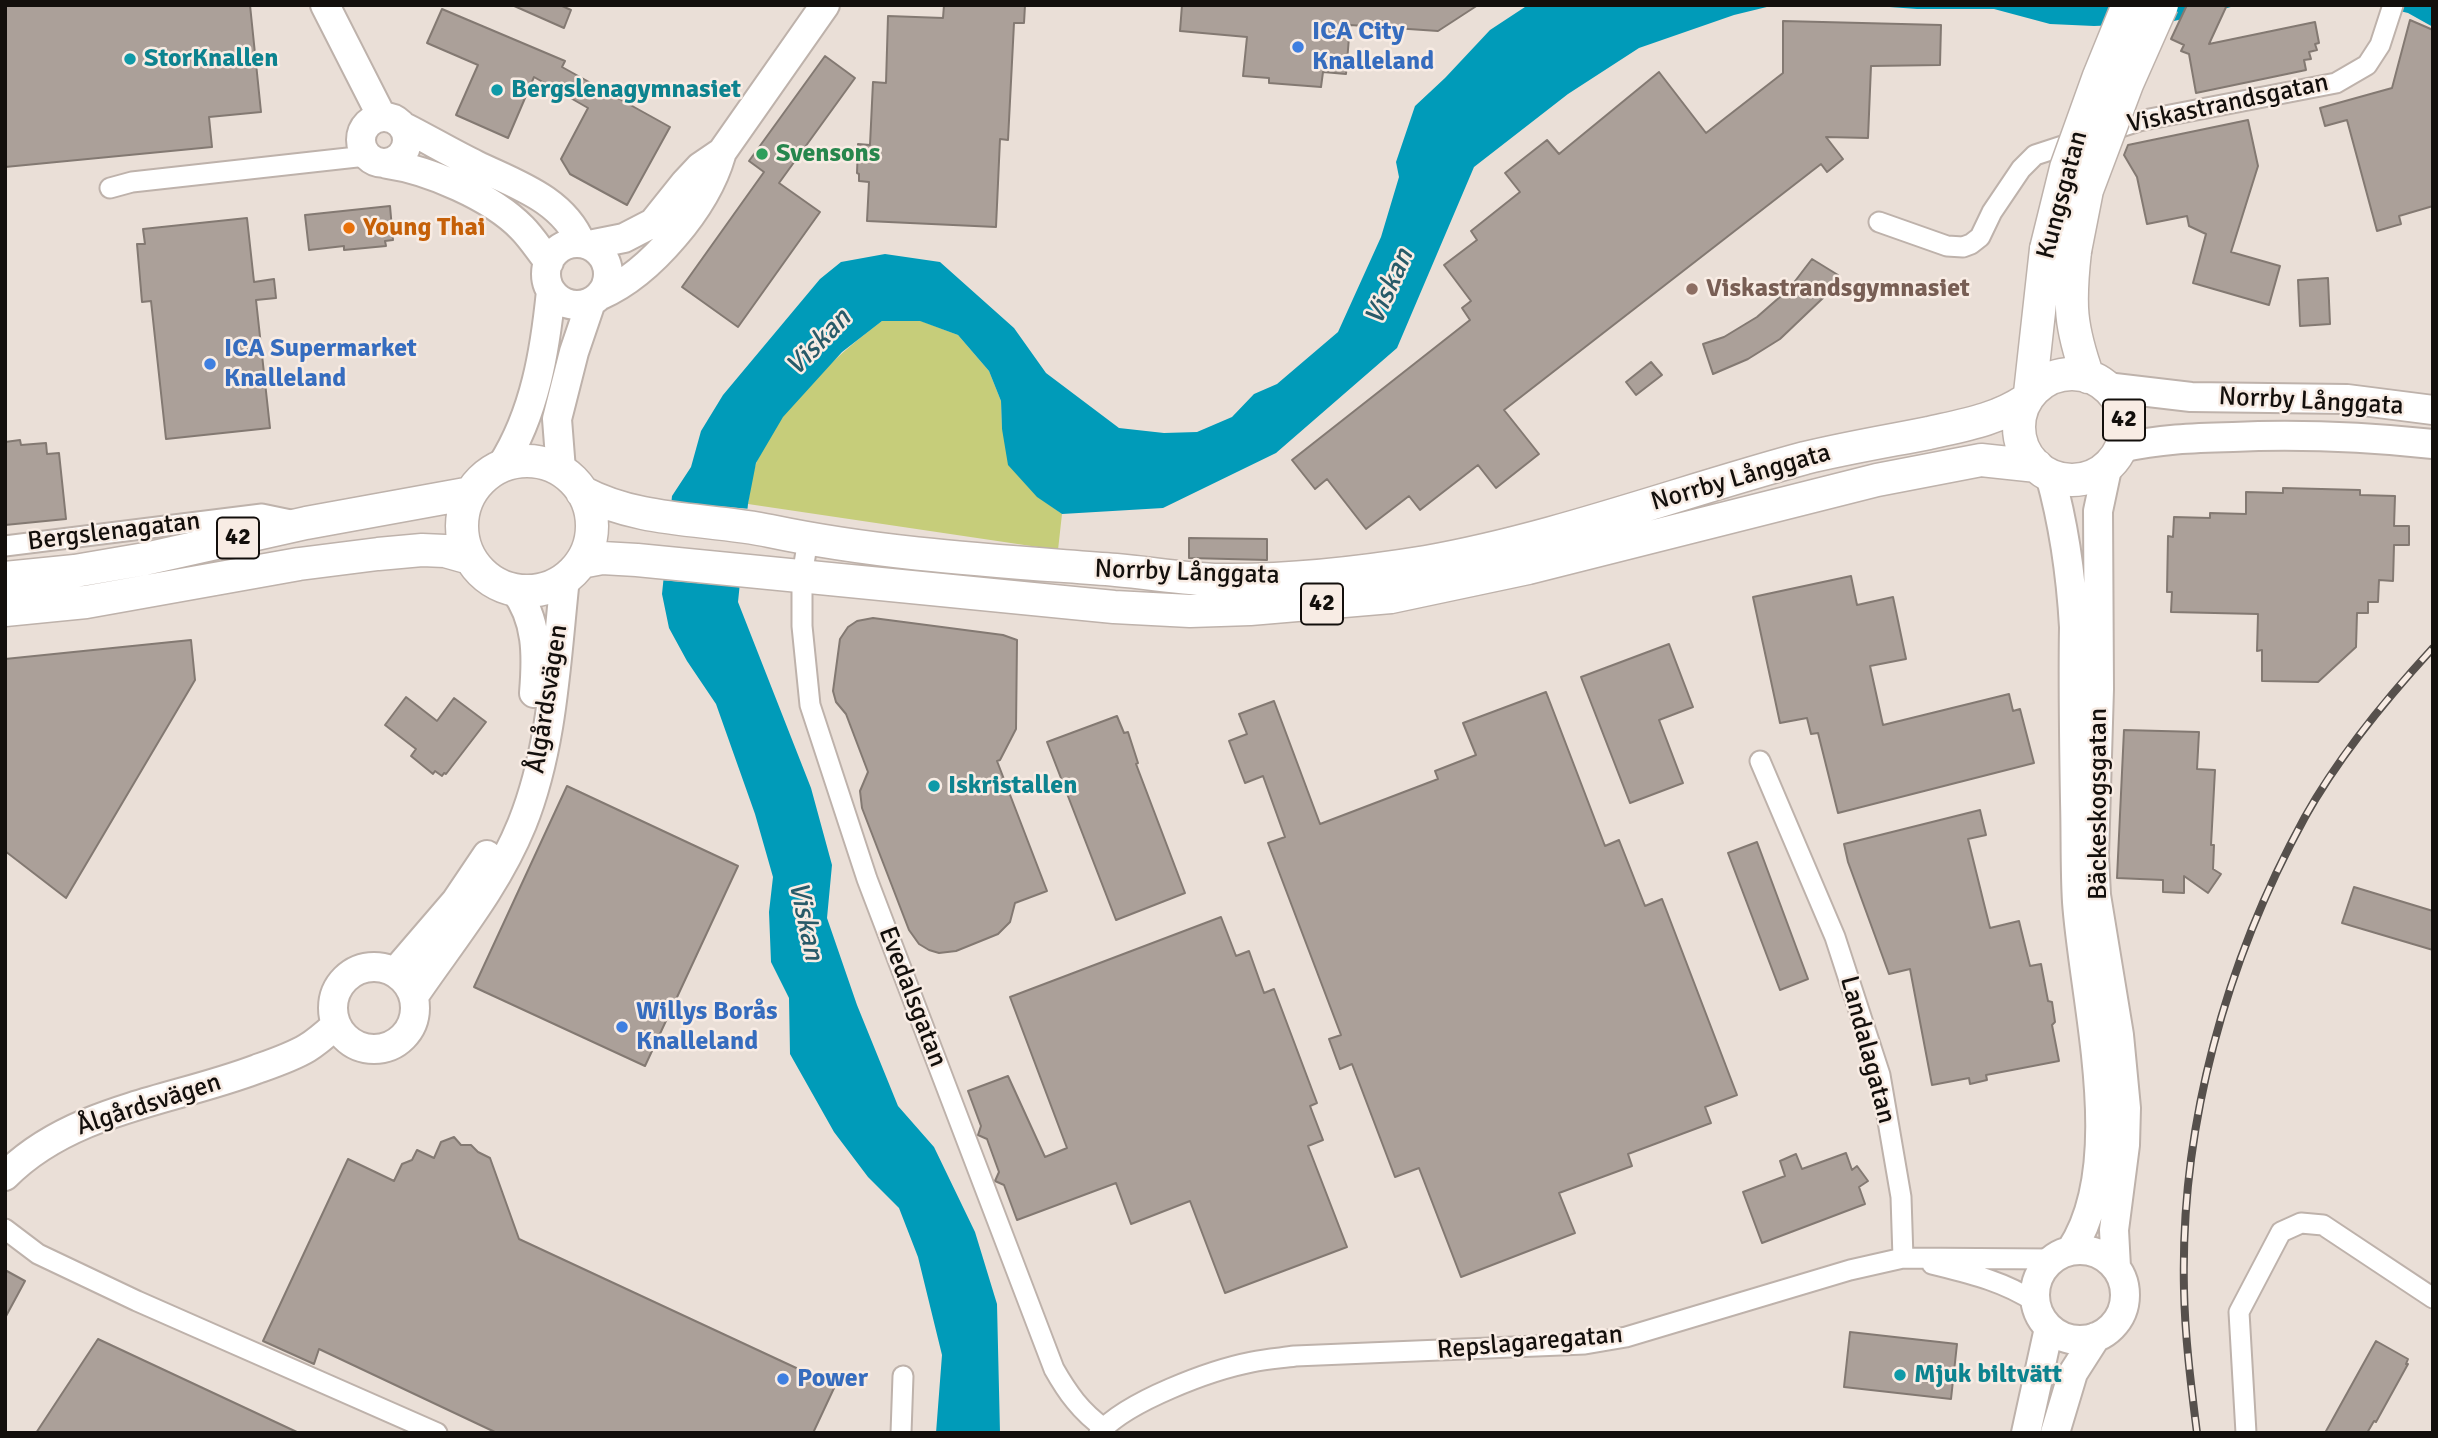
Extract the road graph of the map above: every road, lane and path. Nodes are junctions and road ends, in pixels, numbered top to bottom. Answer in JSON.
{"nodes":[{"id":1,"x":325,"y":5,"type":"edge"},
{"id":2,"x":825,"y":5,"type":"edge"},
{"id":3,"x":2128,"y":5,"type":"edge"},
{"id":4,"x":2162,"y":5,"type":"edge"},
{"id":5,"x":2391,"y":12,"type":"edge"},
{"id":6,"x":393,"y":122,"type":"junction"},
{"id":7,"x":722,"y":152,"type":"junction"},
{"id":8,"x":377,"y":160,"type":"junction"},
{"id":9,"x":110,"y":188,"type":"dead end"},
{"id":10,"x":1879,"y":222,"type":"dead end"},
{"id":11,"x":585,"y":244,"type":"junction"},
{"id":12,"x":2061,"y":250,"type":"junction"},
{"id":13,"x":549,"y":262,"type":"junction"},
{"id":14,"x":551,"y":291,"type":"junction"},
{"id":15,"x":596,"y":299,"type":"junction"},
{"id":16,"x":2097,"y":382,"type":"junction"},
{"id":17,"x":2028,"y":396,"type":"junction"},
{"id":18,"x":2433,"y":410,"type":"edge"},
{"id":19,"x":2433,"y":444,"type":"edge"},
{"id":20,"x":2114,"y":456,"type":"junction"},
{"id":21,"x":502,"y":466,"type":"junction"},
{"id":22,"x":2044,"y":470,"type":"junction"},
{"id":23,"x":572,"y":481,"type":"junction"},
{"id":24,"x":471,"y":493,"type":"junction"},
{"id":25,"x":306,"y":523,"type":"junction"},
{"id":26,"x":808,"y":539,"type":"junction"},
{"id":27,"x":5,"y":546,"type":"edge"},
{"id":28,"x":470,"y":558,"type":"junction"},
{"id":29,"x":573,"y":570,"type":"junction"},
{"id":30,"x":802,"y":576,"type":"junction"},
{"id":31,"x":5,"y":578,"type":"edge"},
{"id":32,"x":514,"y":589,"type":"junction"},
{"id":33,"x":5,"y":610,"type":"edge"},
{"id":34,"x":1760,"y":761,"type":"dead end"},
{"id":35,"x":395,"y":972,"type":"junction"},
{"id":36,"x":414,"y":996,"type":"junction"},
{"id":37,"x":336,"y":1025,"type":"junction"},
{"id":38,"x":5,"y":1176,"type":"edge"},
{"id":39,"x":5,"y":1229,"type":"edge"},
{"id":40,"x":2062,"y":1254,"type":"junction"},
{"id":41,"x":1903,"y":1258,"type":"junction"},
{"id":42,"x":2116,"y":1267,"type":"junction"},
{"id":43,"x":2433,"y":1298,"type":"edge"},
{"id":44,"x":2035,"y":1302,"type":"junction"},
{"id":45,"x":2049,"y":1328,"type":"junction"},
{"id":46,"x":2096,"y":1337,"type":"junction"},
{"id":47,"x":903,"y":1376,"type":"dead end"},
{"id":48,"x":1102,"y":1430,"type":"edge"},
{"id":49,"x":437,"y":1433,"type":"edge"},
{"id":50,"x":901,"y":1433,"type":"edge"},
{"id":51,"x":2025,"y":1433,"type":"edge"},
{"id":52,"x":2055,"y":1433,"type":"edge"},
{"id":53,"x":2246,"y":1433,"type":"edge"}],
"edges":[{"from":1,"to":6,"type":"street"},
{"from":2,"to":7,"type":"street"},
{"from":3,"to":12,"type":"main road","name":"Kungsgatan","number":"42","bridge":true},
{"from":4,"to":12,"type":"main road","name":"Kungsgatan","number":"42","bridge":true},
{"from":5,"to":10,"type":"street","name":"Viskastrandsgatan"},
{"from":6,"to":8,"type":"street"},
{"from":6,"to":8,"type":"street"},
{"from":6,"to":11,"type":"street"},
{"from":7,"to":11,"type":"street"},
{"from":7,"to":15,"type":"street"},
{"from":8,"to":9,"type":"street"},
{"from":8,"to":13,"type":"street"},
{"from":11,"to":13,"type":"street"},
{"from":11,"to":15,"type":"street"},
{"from":12,"to":16,"type":"main road","name":"Kungsgatan","number":"42"},
{"from":12,"to":17,"type":"main road","name":"Kungsgatan","number":"42"},
{"from":13,"to":14,"type":"street"},
{"from":14,"to":15,"type":"street"},
{"from":14,"to":21,"type":"street"},
{"from":15,"to":23,"type":"street"},
{"from":16,"to":17,"type":"main road","number":"42"},
{"from":16,"to":18,"type":"street","name":"Norrby Långgata"},
{"from":16,"to":20,"type":"main road","number":"42"},
{"from":17,"to":22,"type":"main road","number":"42"},
{"from":17,"to":26,"type":"main road","name":"Norrby Långgata","number":"42"},
{"from":19,"to":20,"type":"street","name":"Norrby Långgata"},
{"from":20,"to":22,"type":"main road","number":"42"},
{"from":20,"to":42,"type":"street","name":"Bäckeskogsgatan"},
{"from":21,"to":23,"type":"main road","number":"42"},
{"from":21,"to":24,"type":"main road"},
{"from":22,"to":30,"type":"main road","name":"Norrby Långgata","number":"42"},
{"from":22,"to":40,"type":"street","name":"Bäckeskogsgatan"},
{"from":23,"to":26,"type":"main road","name":"Norrby Långgata","number":"42"},
{"from":23,"to":29,"type":"main road"},
{"from":24,"to":25,"type":"main road","number":"42"},
{"from":24,"to":28,"type":"main road"},
{"from":25,"to":27,"type":"street","name":"Bergslenagatan"},
{"from":25,"to":31,"type":"main road","number":"42"},
{"from":26,"to":30,"type":"street","name":"Evedalsgatan"},
{"from":28,"to":32,"type":"main road"},
{"from":28,"to":33,"type":"main road","number":"42"},
{"from":29,"to":30,"type":"main road","name":"Norrby Långgata","number":"42"},
{"from":29,"to":32,"type":"main road","number":"42"},
{"from":29,"to":36,"type":"street","name":"Ålgårdsvägen"},
{"from":30,"to":48,"type":"street","name":"Evedalsgatan"},
{"from":32,"to":35,"type":"street","name":"Ålgårdsvägen"},
{"from":34,"to":41,"type":"street","name":"Landalagatan"},
{"from":35,"to":36,"type":"street"},
{"from":35,"to":37,"type":"street"},
{"from":36,"to":37,"type":"street"},
{"from":37,"to":38,"type":"street","name":"Ålgårdsvägen"},
{"from":39,"to":49,"type":"street"},
{"from":40,"to":41,"type":"street","name":"Repslagaregatan"},
{"from":40,"to":42,"type":"street"},
{"from":40,"to":44,"type":"street"},
{"from":41,"to":44,"type":"street"},
{"from":41,"to":48,"type":"street","name":"Repslagaregatan"},
{"from":42,"to":46,"type":"street"},
{"from":43,"to":53,"type":"street"},
{"from":44,"to":45,"type":"street"},
{"from":45,"to":46,"type":"street"},
{"from":45,"to":51,"type":"street"},
{"from":46,"to":52,"type":"street"},
{"from":47,"to":50,"type":"street"}]}
